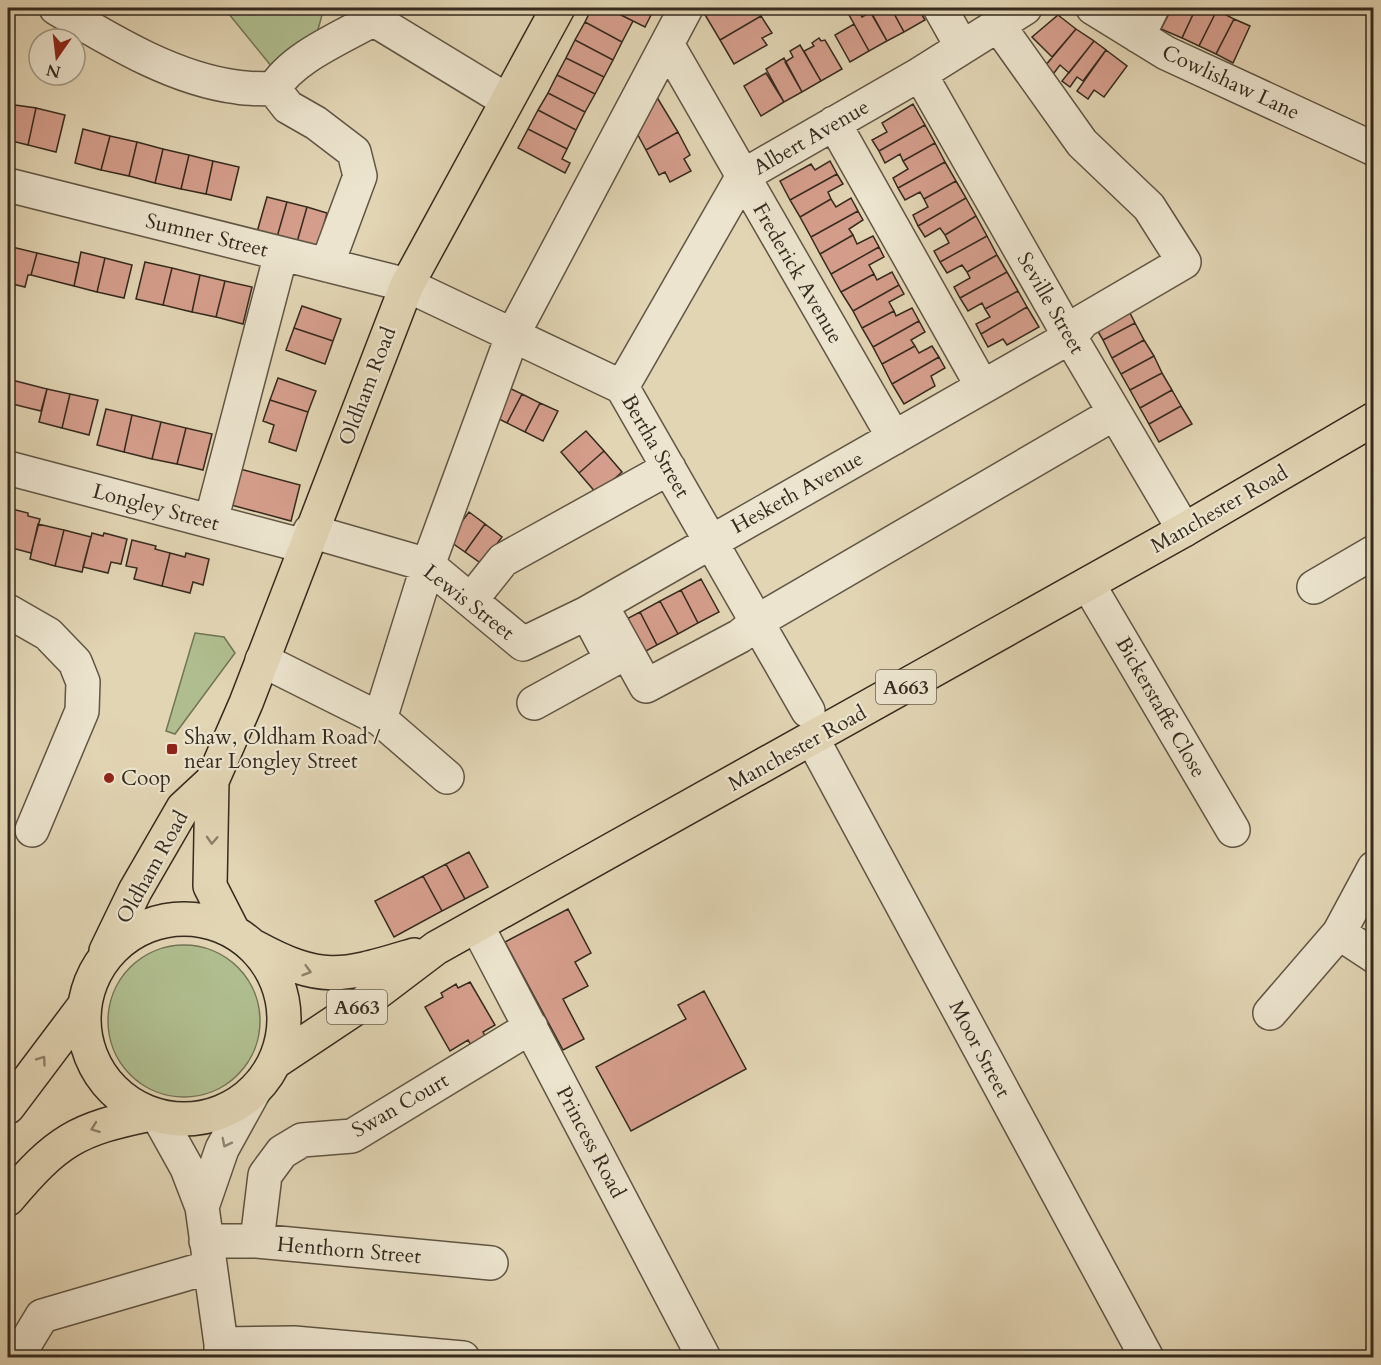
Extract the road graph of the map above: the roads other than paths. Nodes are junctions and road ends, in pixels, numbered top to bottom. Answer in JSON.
{"nodes":[{"id":1,"x":56,"y":8,"type":"edge"},
{"id":2,"x":558,"y":8,"type":"edge"},
{"id":3,"x":686,"y":8,"type":"edge"},
{"id":4,"x":940,"y":8,"type":"edge"},
{"id":5,"x":1025,"y":8,"type":"edge"},
{"id":6,"x":1093,"y":8,"type":"edge"},
{"id":7,"x":1152,"y":8,"type":"edge"},
{"id":8,"x":998,"y":25,"type":"junction"},
{"id":9,"x":1138,"y":36,"type":"junction"},
{"id":10,"x":667,"y":44,"type":"junction"},
{"id":11,"x":962,"y":47,"type":"junction"},
{"id":12,"x":920,"y":74,"type":"junction"},
{"id":13,"x":274,"y":89,"type":"junction"},
{"id":14,"x":506,"y":100,"type":"junction"},
{"id":15,"x":834,"y":123,"type":"junction"},
{"id":16,"x":1374,"y":149,"type":"edge"},
{"id":17,"x":742,"y":176,"type":"junction"},
{"id":18,"x":8,"y":185,"type":"edge"},
{"id":19,"x":281,"y":254,"type":"junction"},
{"id":20,"x":327,"y":265,"type":"junction"},
{"id":21,"x":407,"y":285,"type":"junction"},
{"id":22,"x":513,"y":334,"type":"junction"},
{"id":23,"x":1070,"y":337,"type":"junction"},
{"id":24,"x":982,"y":386,"type":"junction"},
{"id":25,"x":622,"y":387,"type":"junction"},
{"id":26,"x":1115,"y":413,"type":"junction"},
{"id":27,"x":1374,"y":419,"type":"edge"},
{"id":28,"x":894,"y":438,"type":"junction"},
{"id":29,"x":8,"y":468,"type":"edge"},
{"id":30,"x":669,"y":468,"type":"junction"},
{"id":31,"x":211,"y":521,"type":"junction"},
{"id":32,"x":1184,"y":530,"type":"junction"},
{"id":33,"x":307,"y":539,"type":"junction"},
{"id":34,"x":711,"y":540,"type":"junction"},
{"id":35,"x":1374,"y":552,"type":"edge"},
{"id":36,"x":428,"y":565,"type":"junction"},
{"id":37,"x":1088,"y":584,"type":"junction"},
{"id":38,"x":1314,"y":587,"type":"dead end"},
{"id":39,"x":471,"y":600,"type":"junction"},
{"id":40,"x":594,"y":609,"type":"junction"},
{"id":41,"x":8,"y":611,"type":"edge"},
{"id":42,"x":758,"y":621,"type":"junction"},
{"id":43,"x":523,"y":644,"type":"joint"},
{"id":44,"x":262,"y":660,"type":"junction"},
{"id":45,"x":534,"y":703,"type":"dead end"},
{"id":46,"x":380,"y":719,"type":"junction"},
{"id":47,"x":811,"y":725,"type":"junction"},
{"id":48,"x":447,"y":777,"type":"dead end"},
{"id":49,"x":212,"y":781,"type":"junction"},
{"id":50,"x":32,"y":830,"type":"dead end"},
{"id":51,"x":1233,"y":830,"type":"dead end"},
{"id":52,"x":1374,"y":868,"type":"edge"},
{"id":53,"x":477,"y":926,"type":"junction"},
{"id":54,"x":1339,"y":933,"type":"junction"},
{"id":55,"x":243,"y":939,"type":"junction"},
{"id":56,"x":436,"y":948,"type":"junction"},
{"id":57,"x":1374,"y":956,"type":"edge"},
{"id":58,"x":102,"y":961,"type":"junction"},
{"id":59,"x":84,"y":1006,"type":"junction"},
{"id":60,"x":1270,"y":1013,"type":"dead end"},
{"id":61,"x":531,"y":1027,"type":"junction"},
{"id":62,"x":275,"y":1062,"type":"junction"},
{"id":63,"x":254,"y":1091,"type":"junction"},
{"id":64,"x":8,"y":1107,"type":"edge"},
{"id":65,"x":155,"y":1115,"type":"junction"},
{"id":66,"x":8,"y":1199,"type":"edge"},
{"id":67,"x":202,"y":1207,"type":"junction"},
{"id":68,"x":257,"y":1241,"type":"junction"},
{"id":69,"x":208,"y":1254,"type":"junction"},
{"id":70,"x":491,"y":1263,"type":"dead end"},
{"id":71,"x":221,"y":1351,"type":"edge"},
{"id":72,"x":23,"y":1358,"type":"edge"},
{"id":73,"x":464,"y":1358,"type":"edge"},
{"id":74,"x":704,"y":1358,"type":"edge"},
{"id":75,"x":1147,"y":1358,"type":"edge"}],
"edges":[{"from":1,"to":13,"type":"street"},
{"from":2,"to":14,"type":"main road","name":"Oldham Road"},
{"from":3,"to":10,"type":"street"},
{"from":4,"to":11,"type":"street"},
{"from":5,"to":8,"type":"street","name":"Albert Avenue"},
{"from":6,"to":9,"type":"street","name":"Cowlishaw Lane"},
{"from":7,"to":9,"type":"street"},
{"from":8,"to":11,"type":"street","name":"Albert Avenue"},
{"from":8,"to":23,"type":"street","name":"Hesketh Avenue"},
{"from":9,"to":16,"type":"street","name":"Cowlishaw Lane"},
{"from":10,"to":17,"type":"street","name":"Frederick Avenue"},
{"from":10,"to":22,"type":"street"},
{"from":11,"to":12,"type":"street","name":"Albert Avenue"},
{"from":12,"to":15,"type":"street","name":"Albert Avenue"},
{"from":12,"to":23,"type":"street","name":"Seville Street"},
{"from":13,"to":14,"type":"street"},
{"from":13,"to":20,"type":"street"},
{"from":14,"to":21,"type":"main road","name":"Oldham Road"},
{"from":15,"to":17,"type":"street","name":"Albert Avenue"},
{"from":15,"to":24,"type":"street"},
{"from":17,"to":25,"type":"street","name":"Albert Avenue"},
{"from":17,"to":28,"type":"street","name":"Frederick Avenue"},
{"from":18,"to":19,"type":"street","name":"Sumner Street"},
{"from":19,"to":20,"type":"street","name":"Sumner Street"},
{"from":19,"to":31,"type":"street"},
{"from":20,"to":21,"type":"street","name":"Sumner Street"},
{"from":21,"to":22,"type":"street","name":"Bertha Street"},
{"from":21,"to":33,"type":"main road","name":"Oldham Road"},
{"from":22,"to":25,"type":"street","name":"Bertha Street"},
{"from":22,"to":36,"type":"street"},
{"from":23,"to":24,"type":"street","name":"Hesketh Avenue"},
{"from":23,"to":26,"type":"street","name":"Seville Street"},
{"from":24,"to":28,"type":"street","name":"Hesketh Avenue"},
{"from":25,"to":30,"type":"street","name":"Bertha Street"},
{"from":26,"to":32,"type":"street","name":"Seville Street"},
{"from":26,"to":42,"type":"street"},
{"from":27,"to":32,"type":"main road","name":"Manchester Road","number":"A663"},
{"from":28,"to":34,"type":"street","name":"Hesketh Avenue"},
{"from":29,"to":31,"type":"street","name":"Longley Street"},
{"from":30,"to":34,"type":"street","name":"Bertha Street"},
{"from":30,"to":39,"type":"street"},
{"from":31,"to":33,"type":"street","name":"Longley Street"},
{"from":32,"to":37,"type":"main road","name":"Manchester Road","number":"A663"},
{"from":33,"to":36,"type":"street","name":"Lewis Street"},
{"from":33,"to":44,"type":"main road","name":"Oldham Road"},
{"from":34,"to":40,"type":"street","name":"Hesketh Avenue"},
{"from":34,"to":42,"type":"street","name":"Bertha Street"},
{"from":35,"to":38,"type":"street"},
{"from":36,"to":39,"type":"street","name":"Lewis Street"},
{"from":36,"to":46,"type":"street"},
{"from":37,"to":47,"type":"main road","name":"Manchester Road","number":"A663"},
{"from":37,"to":51,"type":"street","name":"Bickerstaffe Close"},
{"from":39,"to":43,"type":"street","name":"Lewis Street"},
{"from":40,"to":42,"type":"street"},
{"from":40,"to":43,"type":"street","name":"Hesketh Avenue"},
{"from":40,"to":45,"type":"street"},
{"from":41,"to":50,"type":"street"},
{"from":42,"to":47,"type":"street","name":"Bertha Street"},
{"from":44,"to":46,"type":"street"},
{"from":44,"to":49,"type":"main road","name":"Oldham Road"},
{"from":46,"to":48,"type":"street"},
{"from":47,"to":53,"type":"main road","name":"Manchester Road","number":"A663"},
{"from":47,"to":75,"type":"street","name":"Moor Street"},
{"from":49,"to":55,"type":"main road","name":"Oldham Road","one_way":true},
{"from":49,"to":58,"type":"main road","name":"Oldham Road"},
{"from":52,"to":54,"type":"street"},
{"from":53,"to":56,"type":"main road","name":"Manchester Road","number":"A663"},
{"from":53,"to":61,"type":"street","name":"Princess Road"},
{"from":54,"to":57,"type":"street"},
{"from":54,"to":60,"type":"street"},
{"from":55,"to":56,"type":"main road","name":"Manchester Road","number":"A663","one_way":true},
{"from":55,"to":58,"type":"main road","number":"A663"},
{"from":55,"to":62,"type":"main road","number":"A663"},
{"from":56,"to":62,"type":"main road","name":"Manchester Road","number":"A663"},
{"from":58,"to":59,"type":"main road","number":"A663"},
{"from":64,"to":59,"type":"main road","number":"A663","one_way":true},
{"from":59,"to":65,"type":"main road","number":"A663"},
{"from":61,"to":68,"type":"street","name":"Swan Court"},
{"from":61,"to":74,"type":"street","name":"Princess Road"},
{"from":62,"to":63,"type":"main road","number":"A663"},
{"from":63,"to":65,"type":"main road","number":"A663"},
{"from":63,"to":67,"type":"street","one_way":true},
{"from":65,"to":66,"type":"main road","number":"A663","one_way":true},
{"from":65,"to":67,"type":"street"},
{"from":67,"to":69,"type":"street"},
{"from":68,"to":69,"type":"street","name":"Henthorn Street"},
{"from":68,"to":70,"type":"street","name":"Henthorn Street"},
{"from":69,"to":71,"type":"street"},
{"from":69,"to":72,"type":"street","name":"Henthorn Street"},
{"from":71,"to":73,"type":"street"}]}
